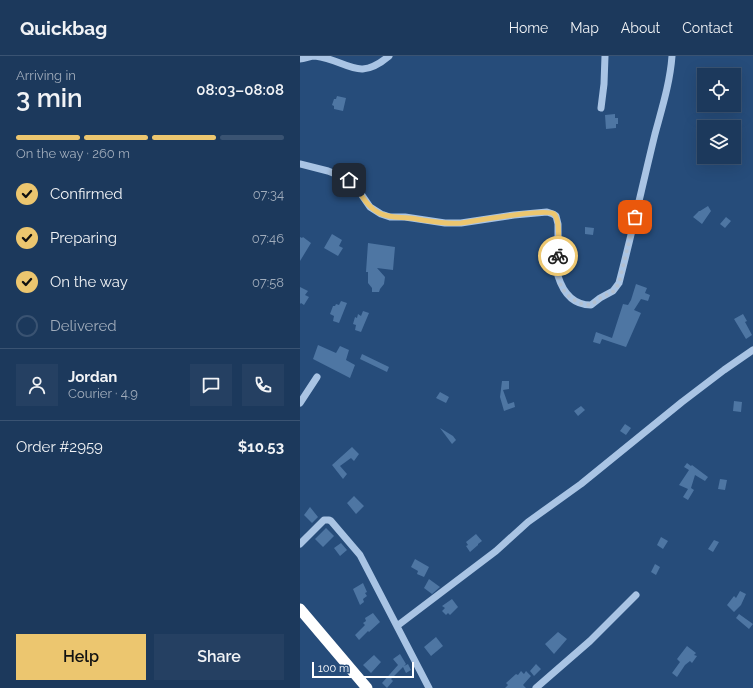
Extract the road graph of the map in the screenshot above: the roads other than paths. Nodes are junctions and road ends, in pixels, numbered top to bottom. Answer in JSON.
{"nodes":[{"id":1,"x":389,"y":56,"type":"edge"},
{"id":2,"x":605,"y":56,"type":"edge"},
{"id":3,"x":672,"y":56,"type":"edge"},
{"id":4,"x":300,"y":59,"type":"edge"},
{"id":5,"x":601,"y":108,"type":"dead end"},
{"id":6,"x":300,"y":164,"type":"edge"},
{"id":7,"x":753,"y":350,"type":"edge"},
{"id":8,"x":317,"y":377,"type":"dead end"},
{"id":9,"x":300,"y":403,"type":"edge"},
{"id":10,"x":300,"y":544,"type":"edge"},
{"id":11,"x":636,"y":595,"type":"dead end"},
{"id":12,"x":300,"y":610,"type":"edge"},
{"id":13,"x":397,"y":626,"type":"junction"},
{"id":14,"x":367,"y":688,"type":"edge"},
{"id":15,"x":429,"y":688,"type":"edge"},
{"id":16,"x":536,"y":688,"type":"edge"}],
"edges":[{"from":1,"to":4,"type":"street"},
{"from":2,"to":5,"type":"street"},
{"from":3,"to":6,"type":"street"},
{"from":7,"to":13,"type":"street"},
{"from":8,"to":9,"type":"street"},
{"from":10,"to":13,"type":"street"},
{"from":11,"to":16,"type":"street"},
{"from":12,"to":14,"type":"highway"},
{"from":13,"to":15,"type":"street"}]}
